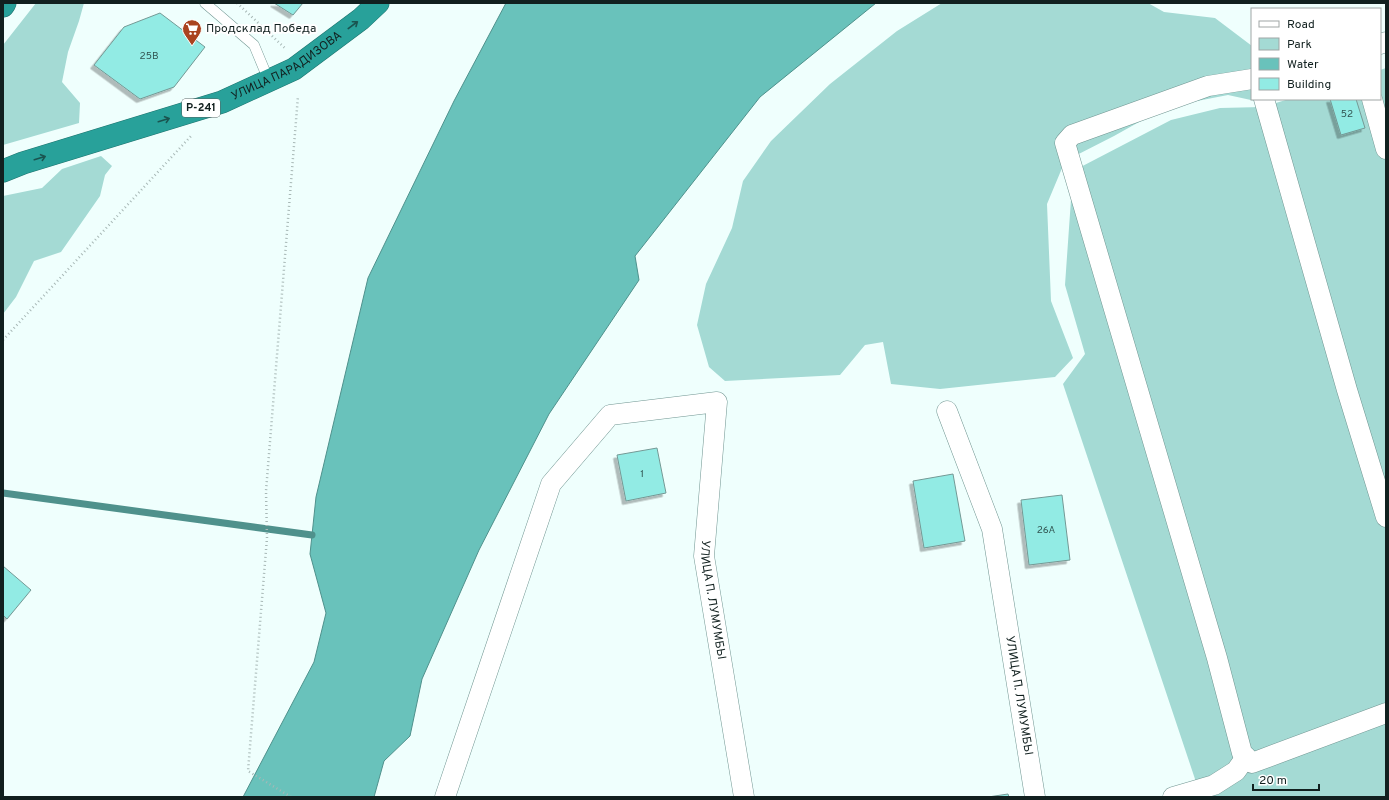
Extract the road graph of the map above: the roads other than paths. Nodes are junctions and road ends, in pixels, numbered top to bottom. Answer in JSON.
{"nodes":[{"id":1,"x":5,"y":3,"type":"edge"},
{"id":2,"x":205,"y":3,"type":"edge"},
{"id":3,"x":378,"y":3,"type":"edge"},
{"id":4,"x":3,"y":6,"type":"edge"},
{"id":5,"x":1251,"y":79,"type":"edge"},
{"id":6,"x":269,"y":81,"type":"junction"},
{"id":7,"x":1264,"y":100,"type":"edge"},
{"id":8,"x":1372,"y":100,"type":"edge"},
{"id":9,"x":1386,"y":150,"type":"edge"},
{"id":10,"x":3,"y":171,"type":"edge"},
{"id":11,"x":947,"y":411,"type":"dead end"},
{"id":12,"x":1386,"y":517,"type":"edge"},
{"id":13,"x":1386,"y":713,"type":"edge"},
{"id":14,"x":1246,"y":757,"type":"junction"},
{"id":15,"x":445,"y":797,"type":"edge"},
{"id":16,"x":744,"y":797,"type":"edge"},
{"id":17,"x":1035,"y":797,"type":"edge"},
{"id":18,"x":1173,"y":797,"type":"edge"}],
"edges":[{"from":1,"to":4,"type":"highway"},
{"from":2,"to":6,"type":"lane"},
{"from":6,"to":3,"type":"highway","name":"УЛИЦА ПАРАДИЗОВА","number":"Р-241","one_way":true},
{"from":5,"to":14,"type":"street"},
{"from":10,"to":6,"type":"highway","name":"УЛИЦА ПАРАДИЗОВА","number":"Р-241","one_way":true},
{"from":7,"to":12,"type":"street"},
{"from":8,"to":9,"type":"street"},
{"from":11,"to":17,"type":"street","name":"УЛИЦА П. ЛУМУМБЫ"},
{"from":13,"to":14,"type":"street"},
{"from":14,"to":18,"type":"street"},
{"from":15,"to":16,"type":"street","name":"УЛИЦА П. ЛУМУМБЫ"}]}
